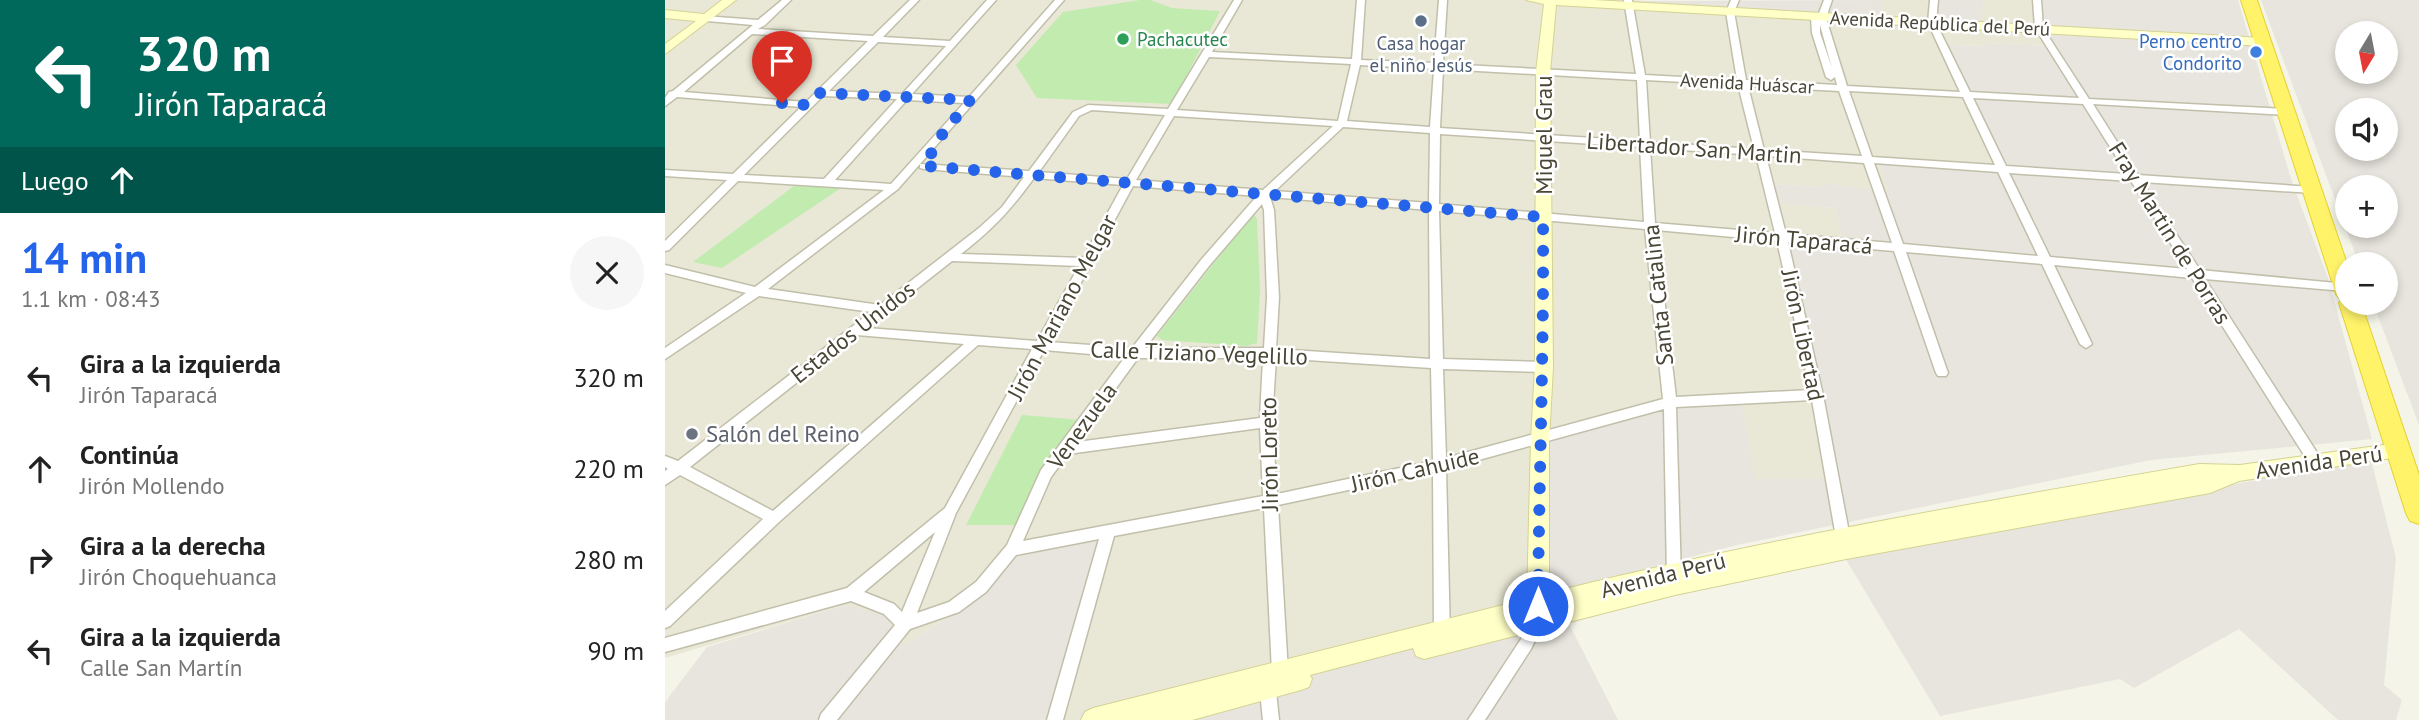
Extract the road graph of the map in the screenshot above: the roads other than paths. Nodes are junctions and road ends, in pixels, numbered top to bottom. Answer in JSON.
{"nodes":[{"id":1,"x":730,"y":0,"type":"edge"},
{"id":2,"x":787,"y":0,"type":"edge"},
{"id":3,"x":915,"y":0,"type":"edge"},
{"id":4,"x":992,"y":0,"type":"edge"},
{"id":5,"x":1060,"y":0,"type":"edge"},
{"id":6,"x":1238,"y":0,"type":"edge"},
{"id":7,"x":1361,"y":0,"type":"edge"},
{"id":8,"x":1443,"y":0,"type":"edge"},
{"id":9,"x":1532,"y":0,"type":"edge"},
{"id":10,"x":1550,"y":0,"type":"edge"},
{"id":11,"x":1828,"y":0,"type":"edge"},
{"id":12,"x":1934,"y":0,"type":"edge"},
{"id":13,"x":2037,"y":0,"type":"edge"},
{"id":14,"x":2249,"y":0,"type":"edge"},
{"id":15,"x":1629,"y":3,"type":"edge"},
{"id":16,"x":1733,"y":6,"type":"edge"},
{"id":17,"x":665,"y":14,"type":"edge"},
{"id":18,"x":1819,"y":17,"type":"junction"},
{"id":19,"x":707,"y":18,"type":"junction"},
{"id":20,"x":762,"y":23,"type":"junction"},
{"id":21,"x":1932,"y":23,"type":"junction"},
{"id":22,"x":2039,"y":28,"type":"junction"},
{"id":23,"x":752,"y":31,"type":"junction"},
{"id":24,"x":877,"y":39,"type":"junction"},
{"id":25,"x":2263,"y":42,"type":"junction"},
{"id":26,"x":954,"y":44,"type":"junction"},
{"id":27,"x":665,"y":50,"type":"edge"},
{"id":28,"x":1207,"y":54,"type":"junction"},
{"id":29,"x":1356,"y":62,"type":"junction"},
{"id":30,"x":1438,"y":66,"type":"junction"},
{"id":31,"x":1543,"y":72,"type":"junction"},
{"id":32,"x":1640,"y":77,"type":"junction"},
{"id":33,"x":1831,"y":77,"type":"dead end"},
{"id":34,"x":1742,"y":82,"type":"junction"},
{"id":35,"x":1843,"y":88,"type":"junction"},
{"id":36,"x":820,"y":93,"type":"junction"},
{"id":37,"x":670,"y":94,"type":"edge"},
{"id":38,"x":1968,"y":94,"type":"junction"},
{"id":39,"x":905,"y":96,"type":"junction"},
{"id":40,"x":970,"y":100,"type":"junction"},
{"id":41,"x":2087,"y":101,"type":"junction"},
{"id":42,"x":665,"y":103,"type":"edge"},
{"id":43,"x":808,"y":105,"type":"junction"},
{"id":44,"x":2287,"y":112,"type":"junction"},
{"id":45,"x":1076,"y":114,"type":"joint"},
{"id":46,"x":1172,"y":114,"type":"junction"},
{"id":47,"x":1342,"y":123,"type":"junction"},
{"id":48,"x":1435,"y":130,"type":"junction"},
{"id":49,"x":941,"y":136,"type":"junction"},
{"id":50,"x":1545,"y":137,"type":"junction"},
{"id":51,"x":1645,"y":144,"type":"junction"},
{"id":52,"x":1758,"y":152,"type":"junction"},
{"id":53,"x":1868,"y":160,"type":"junction"},
{"id":54,"x":924,"y":166,"type":"junction"},
{"id":55,"x":2003,"y":170,"type":"junction"},
{"id":56,"x":665,"y":173,"type":"edge"},
{"id":57,"x":1031,"y":175,"type":"junction"},
{"id":58,"x":733,"y":177,"type":"junction"},
{"id":59,"x":2136,"y":178,"type":"junction"},
{"id":60,"x":1130,"y":182,"type":"junction"},
{"id":61,"x":827,"y":183,"type":"junction"},
{"id":62,"x":894,"y":187,"type":"junction"},
{"id":63,"x":2312,"y":190,"type":"junction"},
{"id":64,"x":1264,"y":195,"type":"junction"},
{"id":65,"x":1434,"y":207,"type":"junction"},
{"id":66,"x":1543,"y":217,"type":"junction"},
{"id":67,"x":1650,"y":226,"type":"junction"},
{"id":68,"x":1782,"y":238,"type":"junction"},
{"id":69,"x":665,"y":247,"type":"edge"},
{"id":70,"x":1899,"y":249,"type":"junction"},
{"id":71,"x":949,"y":257,"type":"junction"},
{"id":72,"x":2335,"y":259,"type":"edge"},
{"id":73,"x":2047,"y":261,"type":"junction"},
{"id":74,"x":1086,"y":262,"type":"junction"},
{"id":75,"x":665,"y":268,"type":"edge"},
{"id":76,"x":2197,"y":274,"type":"junction"},
{"id":77,"x":757,"y":292,"type":"junction"},
{"id":78,"x":2335,"y":293,"type":"edge"},
{"id":79,"x":883,"y":310,"type":"junction"},
{"id":80,"x":2354,"y":315,"type":"edge"},
{"id":81,"x":856,"y":331,"type":"junction"},
{"id":82,"x":975,"y":341,"type":"junction"},
{"id":83,"x":2085,"y":344,"type":"dead end"},
{"id":84,"x":1042,"y":346,"type":"junction"},
{"id":85,"x":1135,"y":353,"type":"junction"},
{"id":86,"x":1268,"y":353,"type":"junction"},
{"id":87,"x":665,"y":354,"type":"edge"},
{"id":88,"x":1438,"y":364,"type":"junction"},
{"id":89,"x":1544,"y":366,"type":"junction"},
{"id":90,"x":1942,"y":373,"type":"dead end"},
{"id":91,"x":1817,"y":395,"type":"junction"},
{"id":92,"x":1670,"y":402,"type":"junction"},
{"id":93,"x":1266,"y":422,"type":"junction"},
{"id":94,"x":1540,"y":440,"type":"junction"},
{"id":95,"x":1064,"y":449,"type":"junction"},
{"id":96,"x":2398,"y":451,"type":"junction"},
{"id":97,"x":665,"y":461,"type":"edge"},
{"id":98,"x":2316,"y":462,"type":"junction"},
{"id":99,"x":1441,"y":465,"type":"junction"},
{"id":100,"x":680,"y":467,"type":"junction"},
{"id":101,"x":665,"y":479,"type":"edge"},
{"id":102,"x":1269,"y":501,"type":"junction"},
{"id":103,"x":950,"y":511,"type":"junction"},
{"id":104,"x":2419,"y":513,"type":"edge"},
{"id":105,"x":774,"y":518,"type":"junction"},
{"id":106,"x":1108,"y":531,"type":"junction"},
{"id":107,"x":1844,"y":542,"type":"junction"},
{"id":108,"x":1012,"y":549,"type":"junction"},
{"id":109,"x":1674,"y":578,"type":"junction"},
{"id":110,"x":851,"y":594,"type":"junction"},
{"id":111,"x":1537,"y":614,"type":"junction"},
{"id":112,"x":665,"y":621,"type":"edge"},
{"id":113,"x":905,"y":624,"type":"junction"},
{"id":114,"x":1442,"y":638,"type":"junction"},
{"id":115,"x":665,"y":645,"type":"edge"},
{"id":116,"x":1272,"y":679,"type":"junction"},
{"id":117,"x":827,"y":720,"type":"edge"},
{"id":118,"x":1055,"y":720,"type":"edge"},
{"id":119,"x":1093,"y":720,"type":"edge"},
{"id":120,"x":1151,"y":720,"type":"edge"},
{"id":121,"x":1271,"y":720,"type":"edge"},
{"id":122,"x":1476,"y":720,"type":"edge"}],
"edges":[{"from":1,"to":19,"type":"street"},
{"from":2,"to":20,"type":"street"},
{"from":3,"to":24,"type":"street"},
{"from":4,"to":26,"type":"street"},
{"from":5,"to":40,"type":"street"},
{"from":6,"to":28,"type":"street","name":"Jirón Mariano Melgar"},
{"from":7,"to":29,"type":"street"},
{"from":8,"to":30,"type":"street"},
{"from":9,"to":10,"type":"street","name":"Avenida República del Perú"},
{"from":10,"to":15,"type":"street","name":"Avenida República del Perú"},
{"from":10,"to":31,"type":"street","name":"Miguel Grau"},
{"from":11,"to":18,"type":"street"},
{"from":12,"to":21,"type":"street"},
{"from":13,"to":22,"type":"street","name":"Fray Martin de Porras"},
{"from":14,"to":25,"type":"highway"},
{"from":15,"to":16,"type":"street","name":"Avenida República del Perú"},
{"from":15,"to":32,"type":"street","name":"Santa Catalina"},
{"from":16,"to":18,"type":"street","name":"Avenida República del Perú"},
{"from":16,"to":34,"type":"street","name":"Jirón Libertad"},
{"from":17,"to":19,"type":"street"},
{"from":18,"to":21,"type":"street","name":"Avenida República del Perú"},
{"from":18,"to":33,"type":"street"},
{"from":18,"to":35,"type":"street"},
{"from":19,"to":20,"type":"street"},
{"from":19,"to":27,"type":"street"},
{"from":20,"to":23,"type":"street"},
{"from":21,"to":22,"type":"street","name":"Avenida República del Perú"},
{"from":21,"to":38,"type":"street"},
{"from":22,"to":25,"type":"street","name":"Avenida República del Perú"},
{"from":22,"to":41,"type":"street","name":"Fray Martin de Porras"},
{"from":23,"to":24,"type":"street"},
{"from":23,"to":37,"type":"street"},
{"from":24,"to":26,"type":"street"},
{"from":24,"to":36,"type":"street"},
{"from":25,"to":44,"type":"highway"},
{"from":26,"to":39,"type":"street"},
{"from":28,"to":29,"type":"street","name":"Avenida Huáscar"},
{"from":28,"to":46,"type":"street","name":"Jirón Mariano Melgar"},
{"from":29,"to":30,"type":"street","name":"Avenida Huáscar"},
{"from":29,"to":47,"type":"street"},
{"from":30,"to":31,"type":"street","name":"Avenida Huáscar"},
{"from":30,"to":48,"type":"street"},
{"from":31,"to":32,"type":"street","name":"Avenida Huáscar"},
{"from":31,"to":50,"type":"street","name":"Miguel Grau"},
{"from":32,"to":34,"type":"street","name":"Avenida Huáscar"},
{"from":32,"to":51,"type":"street","name":"Santa Catalina"},
{"from":34,"to":35,"type":"street","name":"Avenida Huáscar"},
{"from":34,"to":52,"type":"street","name":"Jirón Libertad"},
{"from":35,"to":38,"type":"street","name":"Avenida Huáscar"},
{"from":35,"to":53,"type":"street"},
{"from":36,"to":39,"type":"street"},
{"from":36,"to":43,"type":"street"},
{"from":37,"to":42,"type":"street"},
{"from":37,"to":43,"type":"street"},
{"from":38,"to":41,"type":"street","name":"Avenida Huáscar"},
{"from":38,"to":55,"type":"street"},
{"from":39,"to":40,"type":"street"},
{"from":39,"to":61,"type":"street"},
{"from":40,"to":49,"type":"street"},
{"from":41,"to":44,"type":"street","name":"Avenida Huáscar"},
{"from":41,"to":59,"type":"street","name":"Fray Martin de Porras"},
{"from":43,"to":58,"type":"street"},
{"from":44,"to":63,"type":"highway"},
{"from":45,"to":46,"type":"street","name":"Libertador San Martin"},
{"from":45,"to":57,"type":"street","name":"Estados Unidos"},
{"from":46,"to":47,"type":"street","name":"Libertador San Martin"},
{"from":46,"to":60,"type":"street","name":"Jirón Mariano Melgar"},
{"from":47,"to":48,"type":"street","name":"Libertador San Martin"},
{"from":47,"to":64,"type":"street","name":"Venezuela"},
{"from":48,"to":50,"type":"street","name":"Libertador San Martin"},
{"from":48,"to":65,"type":"street"},
{"from":49,"to":54,"type":"street"},
{"from":49,"to":62,"type":"street"},
{"from":50,"to":51,"type":"street","name":"Libertador San Martin"},
{"from":50,"to":66,"type":"street","name":"Miguel Grau"},
{"from":51,"to":52,"type":"street","name":"Libertador San Martin"},
{"from":51,"to":67,"type":"street","name":"Santa Catalina"},
{"from":52,"to":53,"type":"street","name":"Libertador San Martin"},
{"from":52,"to":68,"type":"street","name":"Jirón Libertad"},
{"from":53,"to":55,"type":"street","name":"Libertador San Martin"},
{"from":53,"to":70,"type":"street"},
{"from":54,"to":57,"type":"street","name":"Jirón Taparacá"},
{"from":54,"to":77,"type":"street"},
{"from":55,"to":59,"type":"street","name":"Libertador San Martin"},
{"from":55,"to":73,"type":"street"},
{"from":56,"to":58,"type":"street"},
{"from":57,"to":60,"type":"street","name":"Jirón Taparacá"},
{"from":57,"to":71,"type":"street","name":"Estados Unidos"},
{"from":58,"to":61,"type":"street"},
{"from":58,"to":69,"type":"street"},
{"from":59,"to":63,"type":"street","name":"Libertador San Martin"},
{"from":59,"to":76,"type":"street","name":"Fray Martin de Porras"},
{"from":60,"to":64,"type":"street","name":"Jirón Taparacá"},
{"from":60,"to":74,"type":"street","name":"Jirón Mariano Melgar"},
{"from":61,"to":62,"type":"street"},
{"from":62,"to":77,"type":"street"},
{"from":63,"to":72,"type":"highway"},
{"from":64,"to":65,"type":"street","name":"Jirón Taparacá"},
{"from":64,"to":85,"type":"street","name":"Venezuela"},
{"from":64,"to":86,"type":"street","name":"Jirón Loreto"},
{"from":65,"to":66,"type":"street","name":"Jirón Taparacá"},
{"from":65,"to":88,"type":"street"},
{"from":66,"to":67,"type":"street","name":"Jirón Taparacá"},
{"from":66,"to":89,"type":"street","name":"Miguel Grau"},
{"from":67,"to":68,"type":"street","name":"Jirón Taparacá"},
{"from":67,"to":92,"type":"street","name":"Santa Catalina"},
{"from":68,"to":70,"type":"street","name":"Jirón Taparacá"},
{"from":68,"to":91,"type":"street","name":"Jirón Libertad"},
{"from":70,"to":73,"type":"street","name":"Jirón Taparacá"},
{"from":70,"to":90,"type":"street"},
{"from":71,"to":74,"type":"street"},
{"from":71,"to":79,"type":"street","name":"Estados Unidos"},
{"from":73,"to":76,"type":"street","name":"Jirón Taparacá"},
{"from":73,"to":83,"type":"street"},
{"from":74,"to":84,"type":"street","name":"Jirón Mariano Melgar"},
{"from":75,"to":77,"type":"street"},
{"from":76,"to":78,"type":"street","name":"Jirón Taparacá"},
{"from":76,"to":98,"type":"street","name":"Fray Martin de Porras"},
{"from":77,"to":79,"type":"street"},
{"from":77,"to":87,"type":"street"},
{"from":79,"to":81,"type":"street","name":"Estados Unidos"},
{"from":80,"to":96,"type":"highway"},
{"from":81,"to":82,"type":"street","name":"Calle Tiziano Vegelillo"},
{"from":81,"to":100,"type":"street","name":"Estados Unidos"},
{"from":82,"to":84,"type":"street","name":"Calle Tiziano Vegelillo"},
{"from":82,"to":105,"type":"street"},
{"from":84,"to":85,"type":"street","name":"Calle Tiziano Vegelillo"},
{"from":84,"to":103,"type":"street","name":"Jirón Mariano Melgar"},
{"from":85,"to":86,"type":"street","name":"Calle Tiziano Vegelillo"},
{"from":85,"to":95,"type":"street","name":"Venezuela"},
{"from":86,"to":88,"type":"street","name":"Calle Tiziano Vegelillo"},
{"from":86,"to":93,"type":"street","name":"Jirón Loreto"},
{"from":88,"to":89,"type":"street","name":"Calle Tiziano Vegelillo"},
{"from":88,"to":99,"type":"street"},
{"from":89,"to":94,"type":"street","name":"Miguel Grau"},
{"from":91,"to":92,"type":"street","name":"Jirón Cahuide"},
{"from":91,"to":107,"type":"street","name":"Jirón Libertad"},
{"from":92,"to":94,"type":"street","name":"Jirón Cahuide"},
{"from":92,"to":109,"type":"street","name":"Santa Catalina"},
{"from":93,"to":95,"type":"street"},
{"from":93,"to":102,"type":"street","name":"Jirón Loreto"},
{"from":94,"to":99,"type":"street","name":"Jirón Cahuide"},
{"from":94,"to":111,"type":"street","name":"Miguel Grau"},
{"from":95,"to":108,"type":"street","name":"Venezuela"},
{"from":96,"to":98,"type":"street","name":"Avenida Perú"},
{"from":96,"to":104,"type":"highway"},
{"from":97,"to":100,"type":"street"},
{"from":98,"to":107,"type":"street","name":"Avenida Perú"},
{"from":99,"to":102,"type":"street","name":"Jirón Cahuide"},
{"from":99,"to":114,"type":"street"},
{"from":100,"to":101,"type":"street","name":"Estados Unidos"},
{"from":100,"to":105,"type":"street"},
{"from":102,"to":106,"type":"street","name":"Jirón Cahuide"},
{"from":102,"to":116,"type":"street","name":"Jirón Loreto"},
{"from":103,"to":110,"type":"street"},
{"from":103,"to":113,"type":"street","name":"Jirón Mariano Melgar"},
{"from":105,"to":112,"type":"street"},
{"from":106,"to":108,"type":"street","name":"Jirón Cahuide"},
{"from":106,"to":118,"type":"street"},
{"from":107,"to":109,"type":"street","name":"Avenida Perú"},
{"from":108,"to":113,"type":"street","name":"Venezuela"},
{"from":109,"to":111,"type":"street","name":"Avenida Perú"},
{"from":110,"to":113,"type":"street"},
{"from":110,"to":115,"type":"street"},
{"from":111,"to":114,"type":"street","name":"Avenida Perú"},
{"from":111,"to":122,"type":"street"},
{"from":113,"to":117,"type":"street"},
{"from":114,"to":116,"type":"street","name":"Avenida Perú"},
{"from":116,"to":119,"type":"street","name":"Avenida Perú"},
{"from":116,"to":120,"type":"street","name":"Avenida Perú"},
{"from":116,"to":121,"type":"street","name":"Jirón Loreto"}]}
